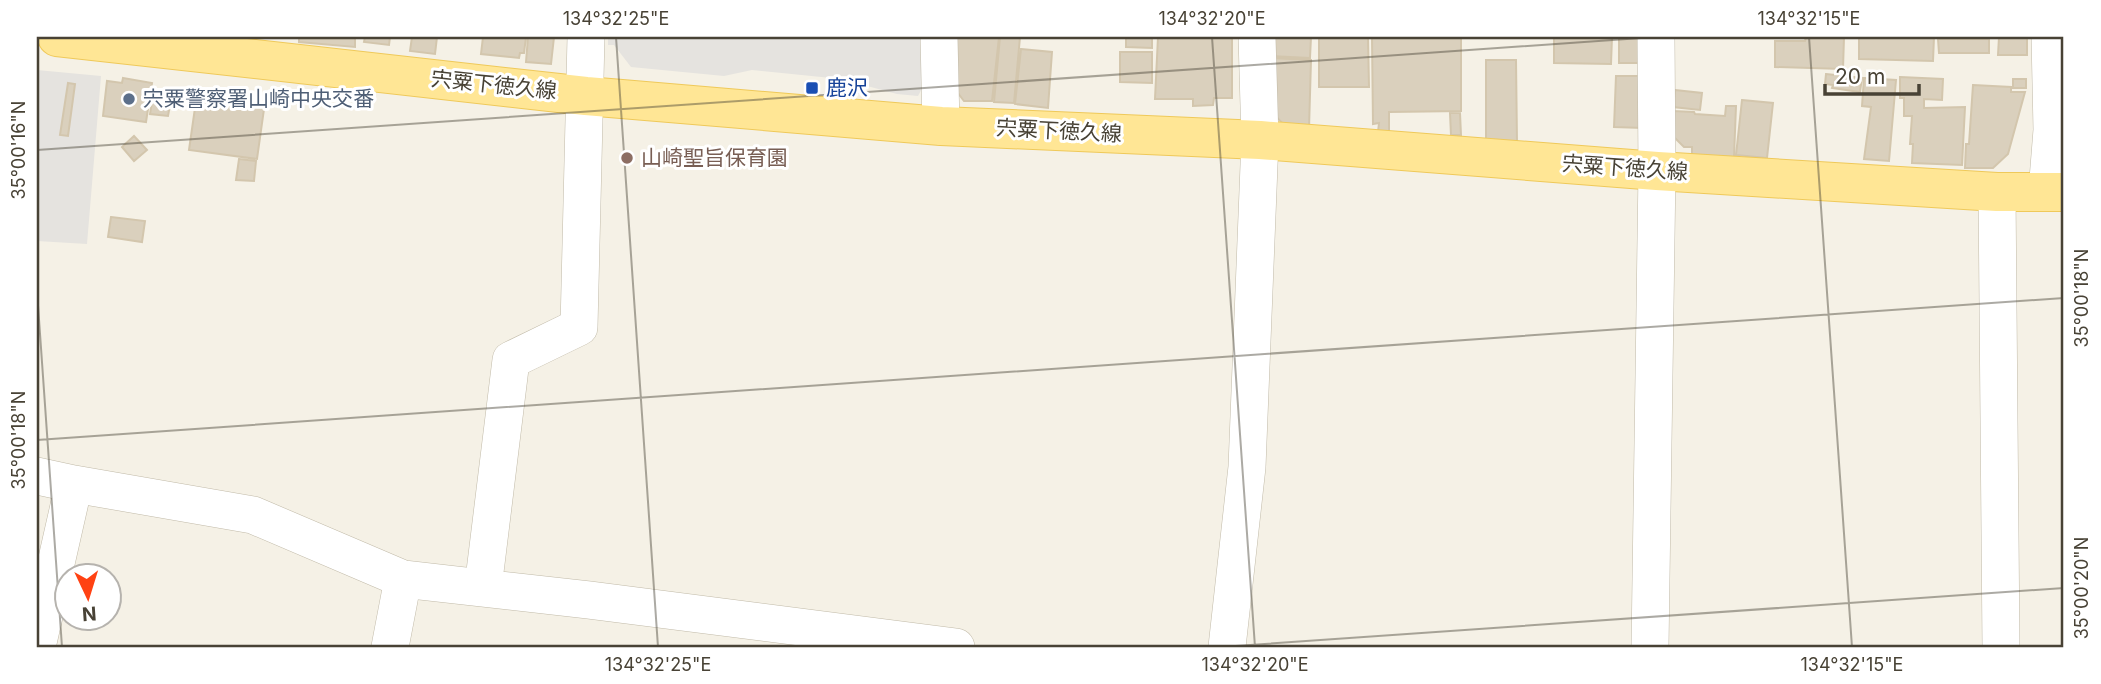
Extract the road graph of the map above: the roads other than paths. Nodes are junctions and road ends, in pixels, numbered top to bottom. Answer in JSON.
{"nodes":[{"id":1,"x":57,"y":37,"type":"edge"},
{"id":2,"x":586,"y":37,"type":"edge"},
{"id":3,"x":939,"y":37,"type":"edge"},
{"id":4,"x":1257,"y":37,"type":"edge"},
{"id":5,"x":1656,"y":37,"type":"edge"},
{"id":6,"x":2050,"y":37,"type":"edge"},
{"id":7,"x":586,"y":96,"type":"junction"},
{"id":8,"x":941,"y":126,"type":"junction"},
{"id":9,"x":1260,"y":140,"type":"junction"},
{"id":10,"x":1657,"y":171,"type":"junction"},
{"id":11,"x":1997,"y":192,"type":"junction"},
{"id":12,"x":2055,"y":192,"type":"edge"},
{"id":13,"x":37,"y":476,"type":"edge"},
{"id":14,"x":74,"y":484,"type":"junction"},
{"id":15,"x":403,"y":579,"type":"junction"},
{"id":16,"x":483,"y":588,"type":"junction"},
{"id":17,"x":873,"y":642,"type":"edge"},
{"id":18,"x":37,"y":647,"type":"edge"},
{"id":19,"x":390,"y":647,"type":"edge"},
{"id":20,"x":956,"y":647,"type":"edge"},
{"id":21,"x":1227,"y":647,"type":"edge"},
{"id":22,"x":1650,"y":647,"type":"edge"},
{"id":23,"x":2001,"y":647,"type":"edge"}],
"edges":[{"from":1,"to":7,"type":"main road","name":"宍粟下徳久線"},
{"from":2,"to":7,"type":"street"},
{"from":3,"to":8,"type":"street"},
{"from":4,"to":9,"type":"street"},
{"from":5,"to":10,"type":"street"},
{"from":6,"to":12,"type":"street"},
{"from":7,"to":8,"type":"main road","name":"宍粟下徳久線"},
{"from":7,"to":16,"type":"street"},
{"from":8,"to":9,"type":"main road","name":"宍粟下徳久線"},
{"from":9,"to":10,"type":"main road","name":"宍粟下徳久線"},
{"from":9,"to":21,"type":"street"},
{"from":10,"to":11,"type":"main road","name":"宍粟下徳久線"},
{"from":10,"to":22,"type":"street"},
{"from":11,"to":12,"type":"main road","name":"宍粟下徳久線"},
{"from":11,"to":23,"type":"street"},
{"from":13,"to":14,"type":"street"},
{"from":14,"to":15,"type":"street"},
{"from":14,"to":18,"type":"street"},
{"from":15,"to":16,"type":"street"},
{"from":15,"to":19,"type":"street"},
{"from":16,"to":17,"type":"street"},
{"from":17,"to":20,"type":"street"}]}
